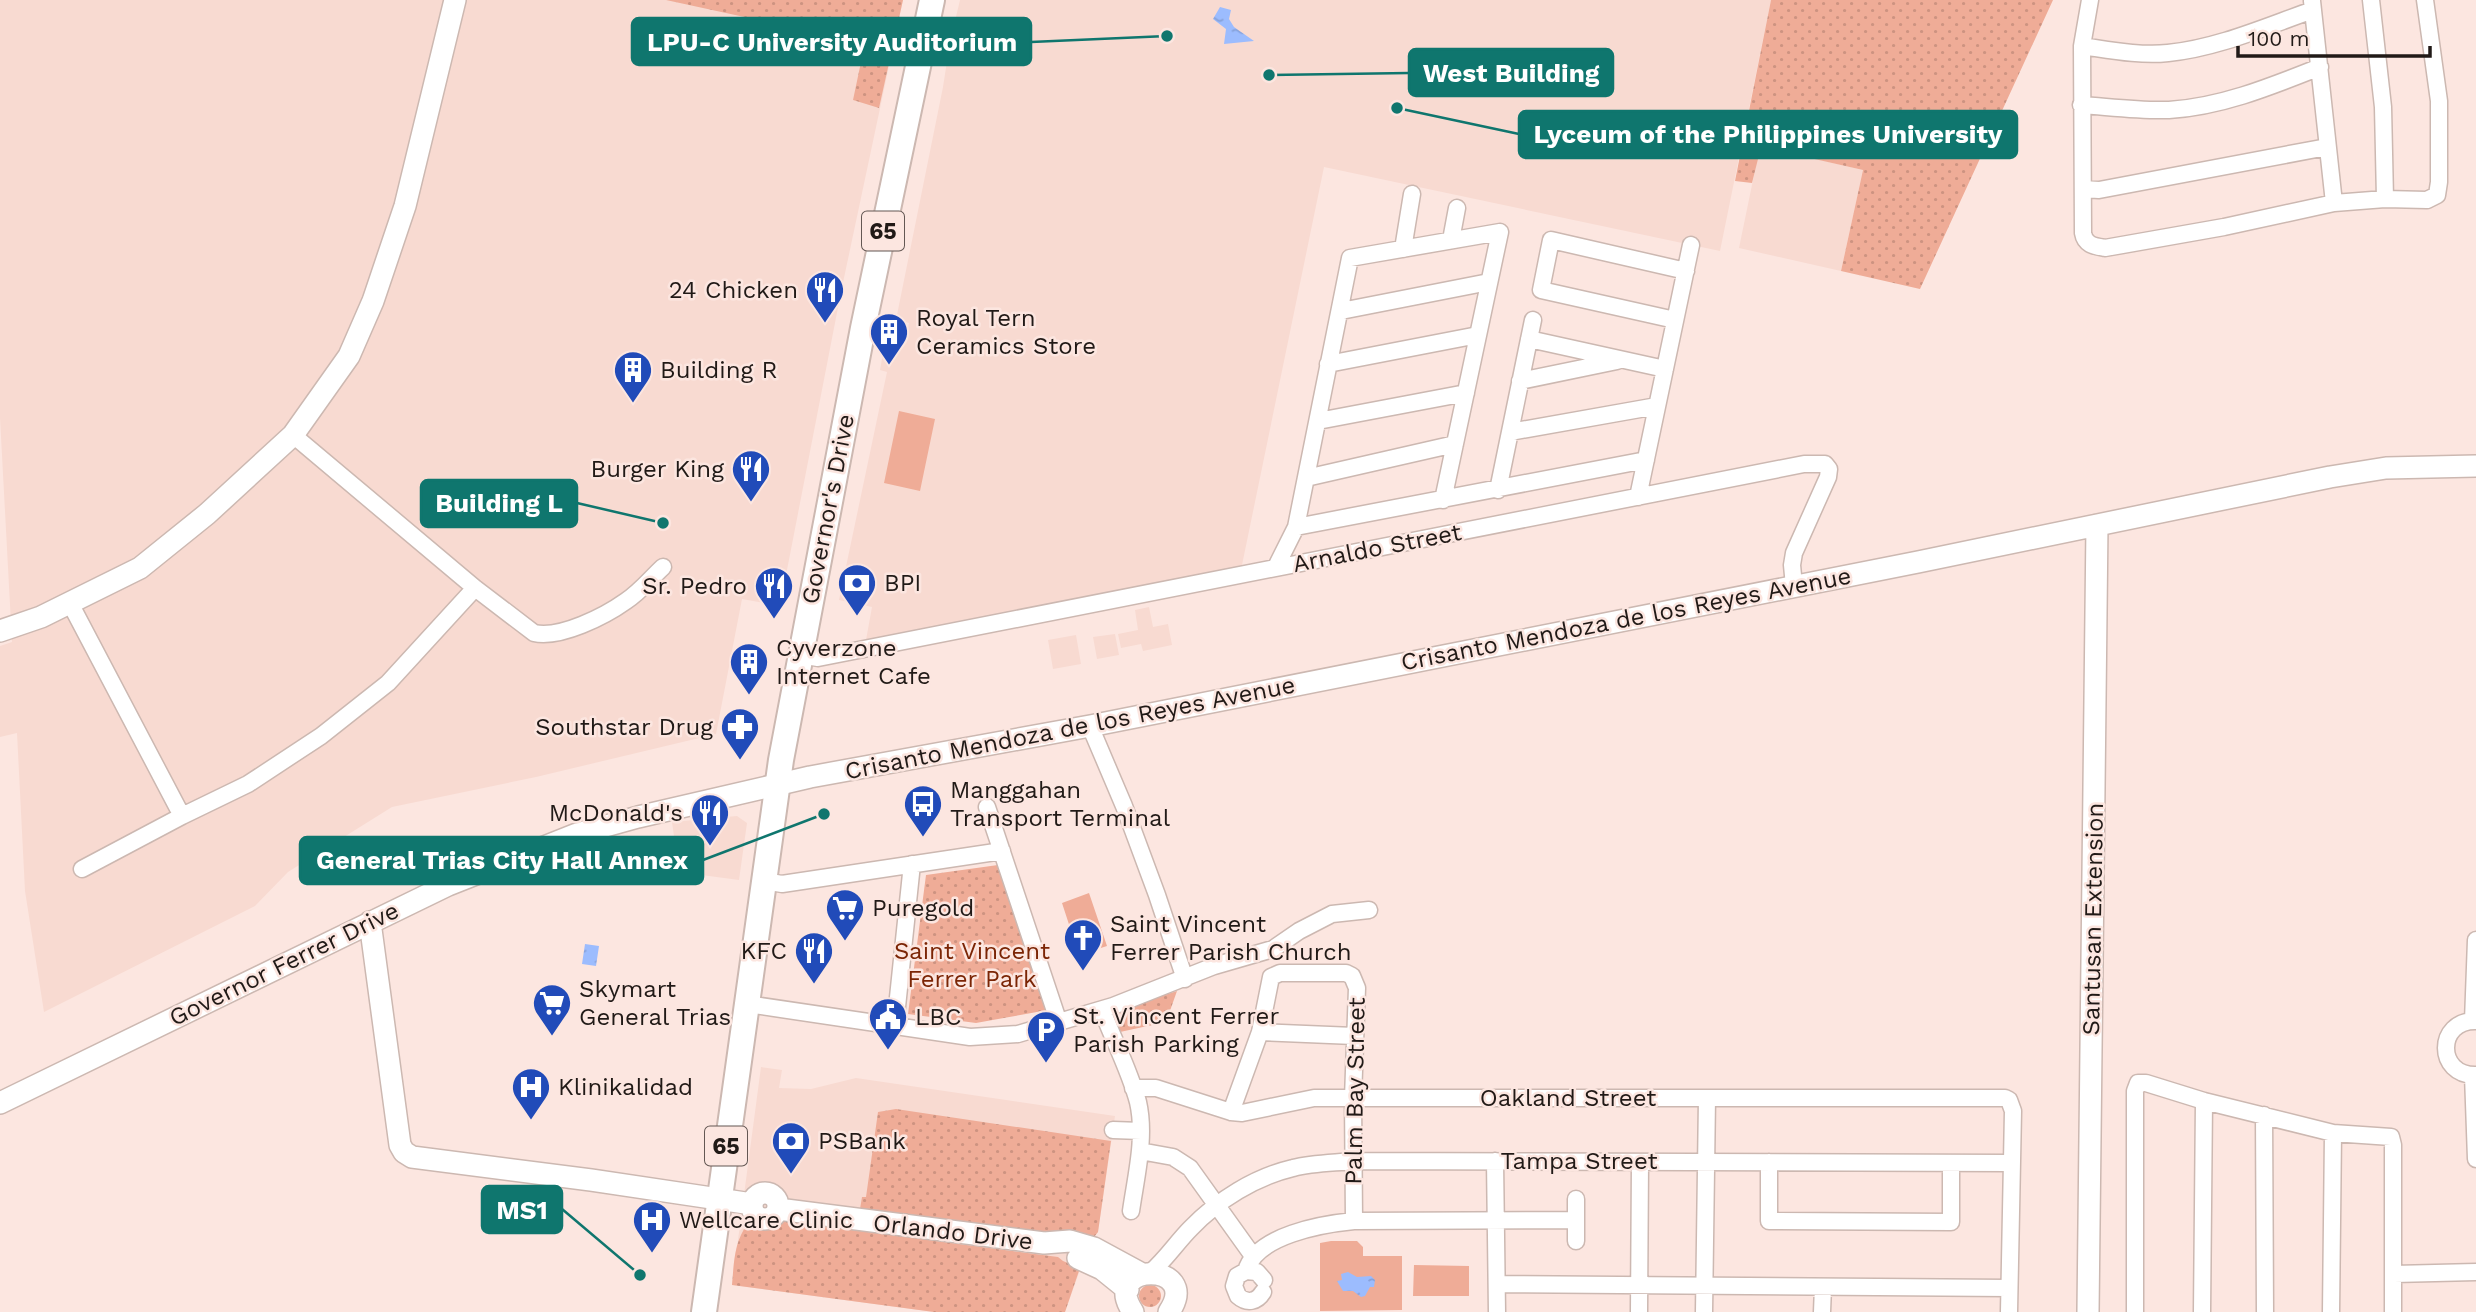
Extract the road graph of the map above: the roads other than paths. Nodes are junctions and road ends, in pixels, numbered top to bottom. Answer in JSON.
{"nodes":[{"id":1,"x":455,"y":0,"type":"edge"},
{"id":2,"x":932,"y":0,"type":"edge"},
{"id":3,"x":2090,"y":0,"type":"edge"},
{"id":4,"x":2371,"y":0,"type":"edge"},
{"id":5,"x":2425,"y":0,"type":"edge"},
{"id":6,"x":2312,"y":5,"type":"edge"},
{"id":7,"x":2082,"y":46,"type":"junction"},
{"id":8,"x":2320,"y":67,"type":"junction"},
{"id":9,"x":2081,"y":105,"type":"junction"},
{"id":10,"x":2327,"y":147,"type":"junction"},
{"id":11,"x":2083,"y":189,"type":"junction"},
{"id":12,"x":1412,"y":194,"type":"dead end"},
{"id":13,"x":2385,"y":199,"type":"junction"},
{"id":14,"x":2334,"y":204,"type":"junction"},
{"id":15,"x":1457,"y":208,"type":"dead end"},
{"id":16,"x":1451,"y":240,"type":"junction"},
{"id":17,"x":1692,"y":245,"type":"dead end"},
{"id":18,"x":1403,"y":249,"type":"junction"},
{"id":19,"x":1686,"y":271,"type":"junction"},
{"id":20,"x":1489,"y":282,"type":"junction"},
{"id":21,"x":1340,"y":310,"type":"junction"},
{"id":22,"x":1533,"y":320,"type":"dead end"},
{"id":23,"x":1675,"y":320,"type":"junction"},
{"id":24,"x":1478,"y":335,"type":"junction"},
{"id":25,"x":1529,"y":339,"type":"junction"},
{"id":26,"x":1623,"y":360,"type":"junction"},
{"id":27,"x":1328,"y":364,"type":"junction"},
{"id":28,"x":1665,"y":369,"type":"junction"},
{"id":29,"x":1520,"y":381,"type":"junction"},
{"id":30,"x":1466,"y":393,"type":"junction"},
{"id":31,"x":1657,"y":406,"type":"junction"},
{"id":32,"x":1318,"y":421,"type":"junction"},
{"id":33,"x":1510,"y":432,"type":"junction"},
{"id":34,"x":293,"y":435,"type":"junction"},
{"id":35,"x":1455,"y":444,"type":"junction"},
{"id":36,"x":1646,"y":460,"type":"junction"},
{"id":37,"x":2476,"y":466,"type":"edge"},
{"id":38,"x":1306,"y":478,"type":"junction"},
{"id":39,"x":1498,"y":490,"type":"junction"},
{"id":40,"x":1638,"y":498,"type":"junction"},
{"id":41,"x":1443,"y":500,"type":"junction"},
{"id":42,"x":2097,"y":525,"type":"junction"},
{"id":43,"x":1296,"y":527,"type":"junction"},
{"id":44,"x":663,"y":567,"type":"dead end"},
{"id":45,"x":1276,"y":567,"type":"junction"},
{"id":46,"x":1794,"y":586,"type":"junction"},
{"id":47,"x":475,"y":588,"type":"junction"},
{"id":48,"x":70,"y":603,"type":"junction"},
{"id":49,"x":0,"y":631,"type":"edge"},
{"id":50,"x":800,"y":655,"type":"junction"},
{"id":51,"x":1090,"y":726,"type":"junction"},
{"id":52,"x":777,"y":785,"type":"junction"},
{"id":53,"x":987,"y":807,"type":"dead end"},
{"id":54,"x":182,"y":816,"type":"junction"},
{"id":55,"x":1002,"y":851,"type":"junction"},
{"id":56,"x":912,"y":864,"type":"junction"},
{"id":57,"x":82,"y":869,"type":"dead end"},
{"id":58,"x":764,"y":881,"type":"junction"},
{"id":59,"x":1369,"y":910,"type":"dead end"},
{"id":60,"x":370,"y":922,"type":"junction"},
{"id":61,"x":2476,"y":940,"type":"edge"},
{"id":62,"x":1185,"y":979,"type":"junction"},
{"id":63,"x":747,"y":1004,"type":"junction"},
{"id":64,"x":1104,"y":1015,"type":"dead end"},
{"id":65,"x":2474,"y":1021,"type":"edge"},
{"id":66,"x":1059,"y":1023,"type":"junction"},
{"id":67,"x":895,"y":1026,"type":"junction"},
{"id":68,"x":1259,"y":1032,"type":"junction"},
{"id":69,"x":1354,"y":1036,"type":"junction"},
{"id":70,"x":2474,"y":1075,"type":"edge"},
{"id":71,"x":1133,"y":1088,"type":"junction"},
{"id":72,"x":1353,"y":1098,"type":"junction"},
{"id":73,"x":1707,"y":1098,"type":"junction"},
{"id":74,"x":2204,"y":1101,"type":"junction"},
{"id":75,"x":0,"y":1103,"type":"edge"},
{"id":76,"x":1231,"y":1112,"type":"junction"},
{"id":77,"x":2264,"y":1115,"type":"junction"},
{"id":78,"x":1113,"y":1130,"type":"dead end"},
{"id":79,"x":1140,"y":1131,"type":"junction"},
{"id":80,"x":2333,"y":1133,"type":"junction"},
{"id":81,"x":1140,"y":1151,"type":"junction"},
{"id":82,"x":2476,"y":1159,"type":"edge"},
{"id":83,"x":1353,"y":1161,"type":"junction"},
{"id":84,"x":1495,"y":1161,"type":"junction"},
{"id":85,"x":1706,"y":1161,"type":"junction"},
{"id":86,"x":1640,"y":1162,"type":"junction"},
{"id":87,"x":1769,"y":1162,"type":"junction"},
{"id":88,"x":1951,"y":1163,"type":"junction"},
{"id":89,"x":2010,"y":1163,"type":"junction"},
{"id":90,"x":719,"y":1199,"type":"junction"},
{"id":91,"x":1576,"y":1199,"type":"dead end"},
{"id":92,"x":1217,"y":1204,"type":"junction"},
{"id":93,"x":1131,"y":1211,"type":"dead end"},
{"id":94,"x":1576,"y":1220,"type":"junction"},
{"id":95,"x":1354,"y":1221,"type":"junction"},
{"id":96,"x":1496,"y":1221,"type":"junction"},
{"id":97,"x":1576,"y":1241,"type":"dead end"},
{"id":98,"x":1044,"y":1244,"type":"junction"},
{"id":99,"x":1250,"y":1263,"type":"junction"},
{"id":100,"x":2476,"y":1272,"type":"edge"},
{"id":101,"x":2394,"y":1274,"type":"junction"},
{"id":102,"x":1153,"y":1275,"type":"junction"},
{"id":103,"x":1497,"y":1284,"type":"junction"},
{"id":104,"x":1639,"y":1285,"type":"junction"},
{"id":105,"x":1704,"y":1286,"type":"junction"},
{"id":106,"x":1823,"y":1287,"type":"junction"},
{"id":107,"x":2009,"y":1288,"type":"junction"},
{"id":108,"x":1128,"y":1290,"type":"junction"},
{"id":109,"x":1260,"y":1296,"type":"edge"},
{"id":110,"x":1171,"y":1311,"type":"edge"},
{"id":111,"x":704,"y":1312,"type":"edge"},
{"id":112,"x":1133,"y":1312,"type":"edge"},
{"id":113,"x":1497,"y":1312,"type":"edge"},
{"id":114,"x":1639,"y":1312,"type":"edge"},
{"id":115,"x":1704,"y":1312,"type":"edge"},
{"id":116,"x":1822,"y":1312,"type":"edge"},
{"id":117,"x":2009,"y":1312,"type":"edge"},
{"id":118,"x":2088,"y":1312,"type":"edge"},
{"id":119,"x":2135,"y":1312,"type":"edge"},
{"id":120,"x":2202,"y":1312,"type":"edge"},
{"id":121,"x":2265,"y":1312,"type":"edge"},
{"id":122,"x":2331,"y":1312,"type":"edge"},
{"id":123,"x":2393,"y":1312,"type":"edge"}],
"edges":[{"from":1,"to":34,"type":"street"},
{"from":2,"to":50,"type":"main road","name":"Governor's Drive","number":"65"},
{"from":3,"to":7,"type":"street"},
{"from":4,"to":13,"type":"street"},
{"from":5,"to":13,"type":"street"},
{"from":6,"to":7,"type":"street"},
{"from":6,"to":8,"type":"street"},
{"from":7,"to":9,"type":"street"},
{"from":8,"to":9,"type":"street"},
{"from":8,"to":10,"type":"street"},
{"from":9,"to":11,"type":"street"},
{"from":10,"to":11,"type":"street"},
{"from":10,"to":14,"type":"street"},
{"from":11,"to":14,"type":"street"},
{"from":12,"to":18,"type":"street"},
{"from":13,"to":14,"type":"street"},
{"from":15,"to":16,"type":"street"},
{"from":16,"to":18,"type":"street"},
{"from":16,"to":20,"type":"street"},
{"from":17,"to":19,"type":"street"},
{"from":18,"to":21,"type":"street"},
{"from":19,"to":23,"type":"street"},
{"from":19,"to":23,"type":"street"},
{"from":20,"to":21,"type":"street"},
{"from":20,"to":24,"type":"street"},
{"from":21,"to":27,"type":"street"},
{"from":22,"to":25,"type":"street"},
{"from":23,"to":28,"type":"street"},
{"from":24,"to":27,"type":"street"},
{"from":24,"to":30,"type":"street"},
{"from":25,"to":26,"type":"street"},
{"from":25,"to":29,"type":"street"},
{"from":26,"to":28,"type":"street"},
{"from":26,"to":29,"type":"street"},
{"from":27,"to":32,"type":"street"},
{"from":28,"to":31,"type":"street"},
{"from":29,"to":33,"type":"street"},
{"from":30,"to":32,"type":"street"},
{"from":30,"to":35,"type":"street"},
{"from":31,"to":33,"type":"street"},
{"from":31,"to":36,"type":"street"},
{"from":32,"to":38,"type":"street"},
{"from":33,"to":39,"type":"street"},
{"from":34,"to":47,"type":"street"},
{"from":34,"to":48,"type":"street"},
{"from":35,"to":38,"type":"street"},
{"from":35,"to":41,"type":"street"},
{"from":36,"to":39,"type":"street"},
{"from":36,"to":40,"type":"street"},
{"from":37,"to":42,"type":"street","name":"Crisanto Mendoza de los Reyes Avenue"},
{"from":38,"to":43,"type":"street"},
{"from":39,"to":41,"type":"street"},
{"from":40,"to":45,"type":"street","name":"Arnaldo Street"},
{"from":40,"to":46,"type":"street","name":"Arnaldo Street"},
{"from":41,"to":43,"type":"street"},
{"from":42,"to":46,"type":"street","name":"Crisanto Mendoza de los Reyes Avenue"},
{"from":42,"to":118,"type":"street","name":"Santusan Extension"},
{"from":43,"to":45,"type":"street"},
{"from":44,"to":47,"type":"street"},
{"from":45,"to":50,"type":"street","name":"Arnaldo Street"},
{"from":46,"to":51,"type":"street","name":"Crisanto Mendoza de los Reyes Avenue"},
{"from":47,"to":54,"type":"street"},
{"from":48,"to":49,"type":"street"},
{"from":48,"to":54,"type":"street"},
{"from":50,"to":52,"type":"main road","name":"Governor's Drive","number":"65"},
{"from":51,"to":52,"type":"street","name":"Crisanto Mendoza de los Reyes Avenue"},
{"from":51,"to":62,"type":"street"},
{"from":52,"to":58,"type":"main road","name":"Governor's Drive","number":"65"},
{"from":52,"to":60,"type":"street","name":"Governor Ferrer Drive"},
{"from":53,"to":55,"type":"street"},
{"from":54,"to":57,"type":"street"},
{"from":55,"to":56,"type":"street"},
{"from":55,"to":66,"type":"street"},
{"from":56,"to":58,"type":"street"},
{"from":56,"to":67,"type":"street"},
{"from":58,"to":63,"type":"main road","name":"Governor's Drive","number":"65"},
{"from":59,"to":62,"type":"street"},
{"from":60,"to":75,"type":"street","name":"Governor Ferrer Drive"},
{"from":60,"to":90,"type":"street"},
{"from":61,"to":65,"type":"street"},
{"from":62,"to":66,"type":"street"},
{"from":63,"to":67,"type":"street"},
{"from":63,"to":90,"type":"main road","name":"Governor's Drive","number":"65"},
{"from":64,"to":71,"type":"street"},
{"from":65,"to":70,"type":"street"},
{"from":66,"to":67,"type":"street"},
{"from":68,"to":69,"type":"street"},
{"from":68,"to":69,"type":"street","name":"Palm Bay Street"},
{"from":68,"to":76,"type":"street","name":"Palm Bay Street"},
{"from":69,"to":72,"type":"street","name":"Palm Bay Street"},
{"from":70,"to":82,"type":"street"},
{"from":71,"to":76,"type":"street","name":"Oakland Street"},
{"from":71,"to":79,"type":"street"},
{"from":72,"to":73,"type":"street","name":"Oakland Street"},
{"from":72,"to":76,"type":"street","name":"Oakland Street"},
{"from":72,"to":83,"type":"street","name":"Palm Bay Street"},
{"from":73,"to":85,"type":"street"},
{"from":73,"to":89,"type":"street","name":"Oakland Street"},
{"from":74,"to":77,"type":"street"},
{"from":74,"to":119,"type":"street"},
{"from":74,"to":120,"type":"street"},
{"from":77,"to":80,"type":"street"},
{"from":77,"to":121,"type":"street"},
{"from":78,"to":79,"type":"street"},
{"from":79,"to":81,"type":"street"},
{"from":80,"to":101,"type":"street"},
{"from":80,"to":122,"type":"street"},
{"from":81,"to":92,"type":"street"},
{"from":81,"to":93,"type":"street"},
{"from":83,"to":84,"type":"street","name":"Tampa Street"},
{"from":83,"to":92,"type":"street","name":"Tampa Street"},
{"from":83,"to":95,"type":"street","name":"Palm Bay Street"},
{"from":84,"to":86,"type":"street","name":"Tampa Street"},
{"from":84,"to":96,"type":"street"},
{"from":85,"to":86,"type":"street","name":"Tampa Street"},
{"from":85,"to":87,"type":"street","name":"Tampa Street"},
{"from":85,"to":105,"type":"street"},
{"from":86,"to":104,"type":"street"},
{"from":87,"to":88,"type":"street","name":"Tampa Street"},
{"from":87,"to":88,"type":"street"},
{"from":88,"to":89,"type":"street","name":"Tampa Street"},
{"from":89,"to":107,"type":"street"},
{"from":90,"to":98,"type":"street","name":"Orlando Drive"},
{"from":90,"to":111,"type":"main road","name":"Governor's Drive","number":"65"},
{"from":91,"to":94,"type":"street"},
{"from":92,"to":99,"type":"street"},
{"from":92,"to":102,"type":"street","name":"Tampa Street"},
{"from":94,"to":96,"type":"street"},
{"from":94,"to":97,"type":"street"},
{"from":95,"to":96,"type":"street"},
{"from":95,"to":99,"type":"street"},
{"from":96,"to":103,"type":"street"},
{"from":98,"to":102,"type":"street","name":"Orlando Drive"},
{"from":98,"to":108,"type":"street","name":"Orlando Drive"},
{"from":99,"to":109,"type":"street"},
{"from":99,"to":109,"type":"street"},
{"from":100,"to":101,"type":"street"},
{"from":101,"to":123,"type":"street"},
{"from":102,"to":108,"type":"street"},
{"from":102,"to":110,"type":"street"},
{"from":103,"to":104,"type":"street"},
{"from":103,"to":113,"type":"street"},
{"from":104,"to":105,"type":"street"},
{"from":104,"to":114,"type":"street"},
{"from":105,"to":106,"type":"street"},
{"from":105,"to":115,"type":"street"},
{"from":106,"to":107,"type":"street"},
{"from":106,"to":116,"type":"street"},
{"from":107,"to":117,"type":"street"},
{"from":108,"to":112,"type":"street"}]}
